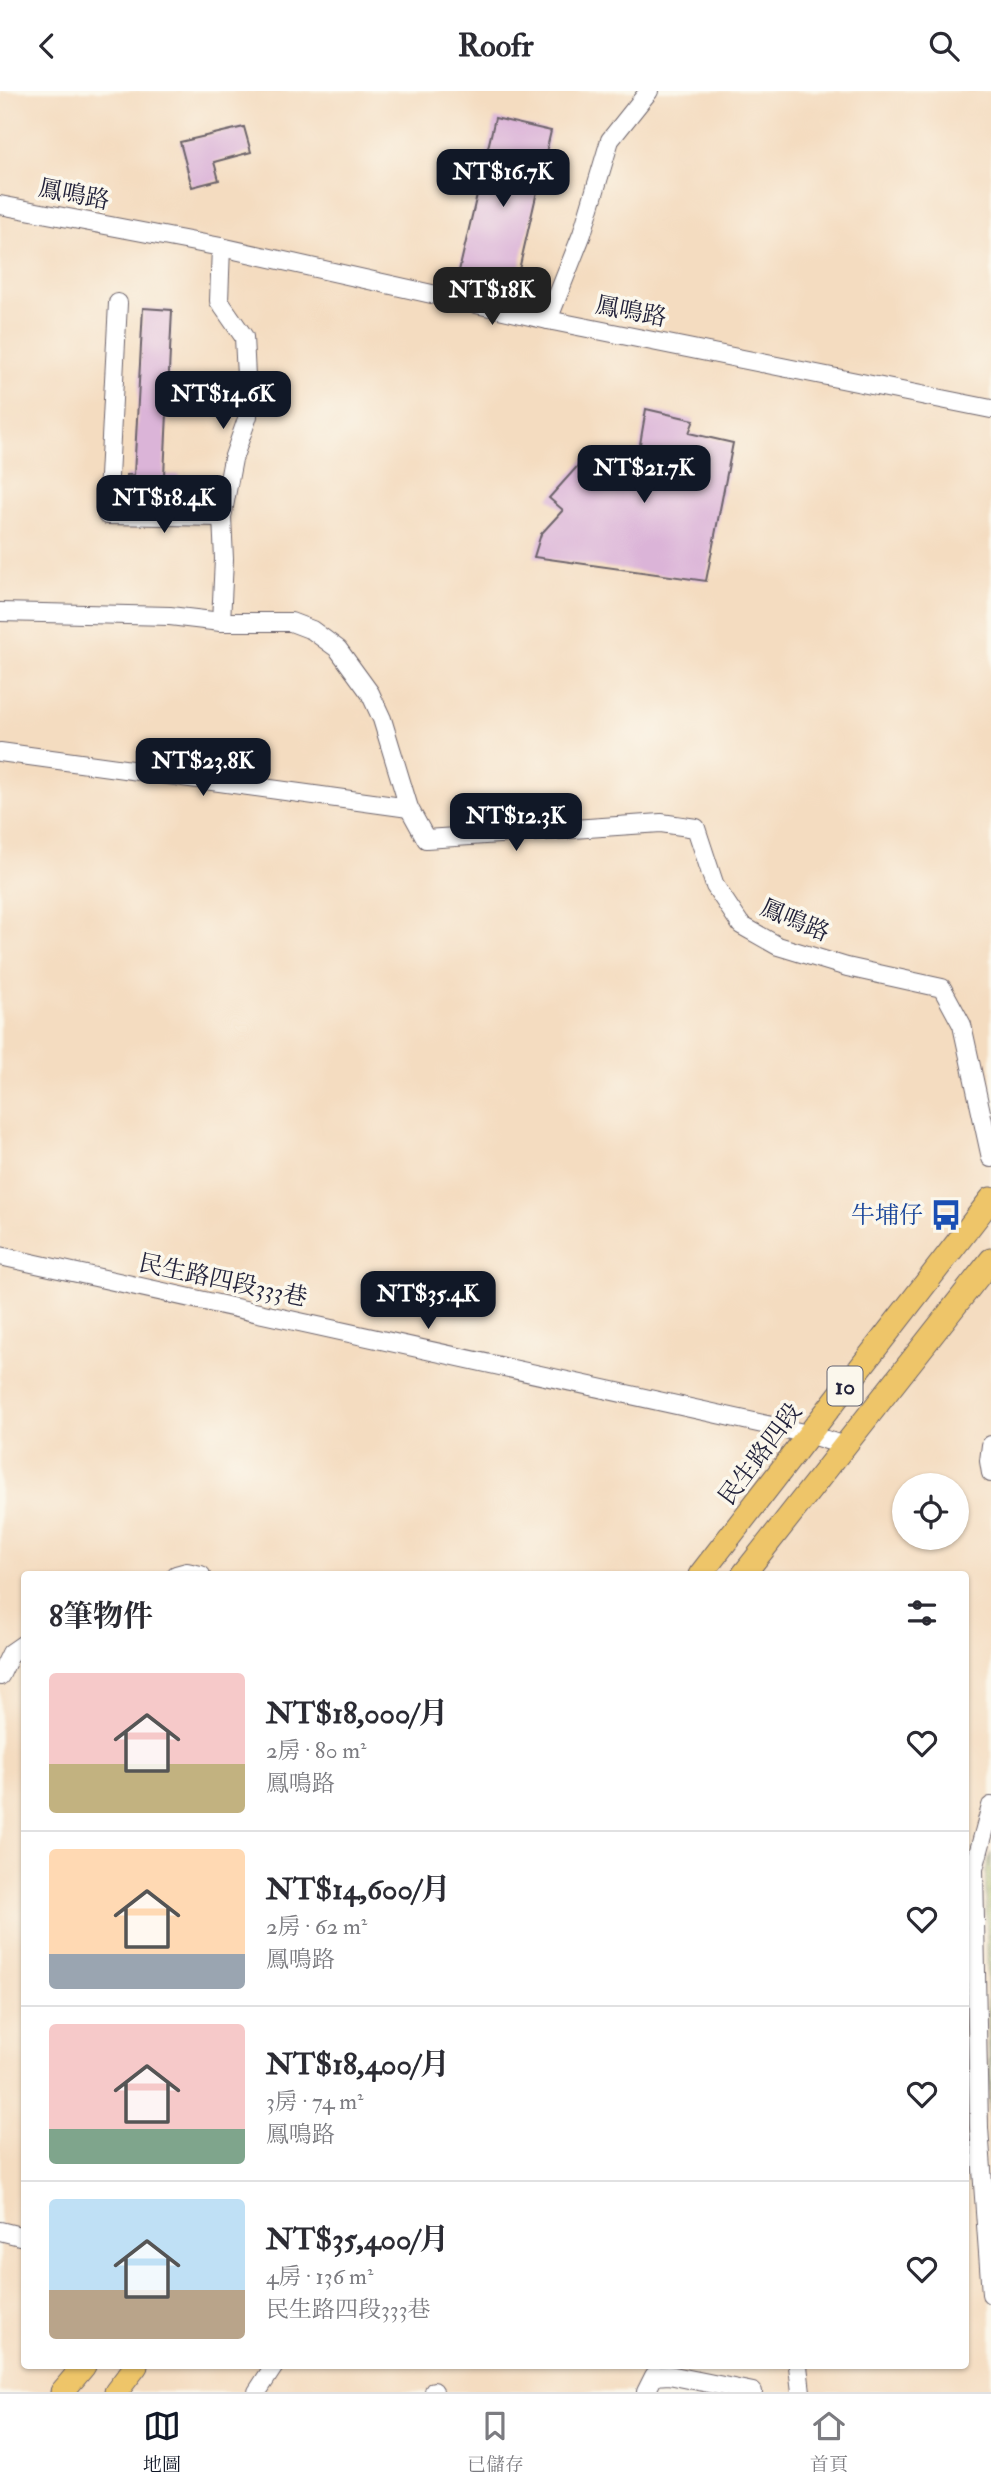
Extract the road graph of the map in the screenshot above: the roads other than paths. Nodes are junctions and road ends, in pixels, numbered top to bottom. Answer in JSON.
{"nodes":[{"id":1,"x":649,"y":91,"type":"edge"},
{"id":2,"x":0,"y":205,"type":"edge"},
{"id":3,"x":221,"y":247,"type":"junction"},
{"id":4,"x":118,"y":303,"type":"dead end"},
{"id":5,"x":548,"y":320,"type":"junction"},
{"id":6,"x":991,"y":409,"type":"edge"},
{"id":7,"x":222,"y":517,"type":"junction"},
{"id":8,"x":0,"y":612,"type":"edge"},
{"id":9,"x":221,"y":622,"type":"junction"},
{"id":10,"x":0,"y":752,"type":"edge"},
{"id":11,"x":409,"y":808,"type":"junction"},
{"id":12,"x":991,"y":1159,"type":"edge"},
{"id":13,"x":991,"y":1199,"type":"edge"},
{"id":14,"x":0,"y":1256,"type":"edge"},
{"id":15,"x":991,"y":1261,"type":"edge"},
{"id":16,"x":808,"y":1434,"type":"junction"},
{"id":17,"x":991,"y":1445,"type":"edge"},
{"id":18,"x":845,"y":1446,"type":"junction"},
{"id":19,"x":991,"y":1473,"type":"edge"},
{"id":20,"x":703,"y":1571,"type":"edge"},
{"id":21,"x":746,"y":1571,"type":"edge"},
{"id":22,"x":21,"y":1646,"type":"edge"},
{"id":23,"x":0,"y":1676,"type":"edge"},
{"id":24,"x":991,"y":1807,"type":"edge"},
{"id":25,"x":0,"y":2231,"type":"edge"},
{"id":26,"x":21,"y":2236,"type":"edge"},
{"id":27,"x":991,"y":2294,"type":"edge"},
{"id":28,"x":81,"y":2369,"type":"edge"},
{"id":29,"x":134,"y":2369,"type":"edge"},
{"id":30,"x":272,"y":2369,"type":"edge"},
{"id":31,"x":799,"y":2369,"type":"edge"},
{"id":32,"x":62,"y":2392,"type":"edge"},
{"id":33,"x":116,"y":2392,"type":"edge"},
{"id":34,"x":257,"y":2392,"type":"edge"},
{"id":35,"x":646,"y":2392,"type":"edge"},
{"id":36,"x":753,"y":2392,"type":"edge"},
{"id":37,"x":801,"y":2392,"type":"edge"}],
"edges":[{"from":1,"to":5,"type":"street"},
{"from":2,"to":3,"type":"street","name":"鳳鳴路"},
{"from":3,"to":5,"type":"street","name":"鳳鳴路"},
{"from":3,"to":7,"type":"street"},
{"from":4,"to":7,"type":"street"},
{"from":5,"to":6,"type":"street","name":"鳳鳴路"},
{"from":7,"to":9,"type":"street"},
{"from":8,"to":9,"type":"street","name":"鳳鳴路"},
{"from":9,"to":11,"type":"street","name":"鳳鳴路"},
{"from":10,"to":11,"type":"street"},
{"from":11,"to":12,"type":"street","name":"鳳鳴路"},
{"from":13,"to":16,"type":"main road","name":"民生路四段","number":"10"},
{"from":14,"to":16,"type":"street","name":"民生路四段333巷"},
{"from":15,"to":18,"type":"main road","number":"10"},
{"from":16,"to":18,"type":"street","name":"民生路四段333巷"},
{"from":16,"to":20,"type":"main road","name":"民生路四段","number":"10"},
{"from":17,"to":19,"type":"street"},
{"from":18,"to":21,"type":"main road","number":"10"},
{"from":22,"to":23,"type":"street"},
{"from":24,"to":27,"type":"street"},
{"from":25,"to":26,"type":"street"},
{"from":28,"to":32,"type":"main road"},
{"from":29,"to":33,"type":"main road"},
{"from":30,"to":34,"type":"street"},
{"from":31,"to":37,"type":"street"},
{"from":35,"to":36,"type":"street"}]}
